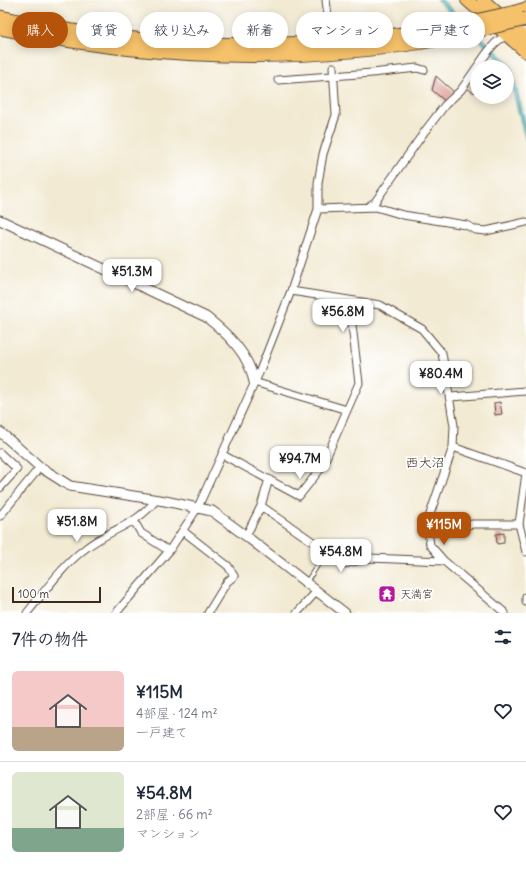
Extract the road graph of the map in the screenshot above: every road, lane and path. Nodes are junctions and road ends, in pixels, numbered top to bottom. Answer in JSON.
{"nodes":[{"id":1,"x":326,"y":0,"type":"edge"},
{"id":2,"x":467,"y":0,"type":"edge"},
{"id":3,"x":483,"y":0,"type":"edge"},
{"id":4,"x":327,"y":12,"type":"edge"},
{"id":5,"x":523,"y":13,"type":"edge"},
{"id":6,"x":0,"y":17,"type":"edge"},
{"id":7,"x":485,"y":22,"type":"edge"},
{"id":8,"x":0,"y":28,"type":"edge"},
{"id":9,"x":519,"y":34,"type":"edge"},
{"id":10,"x":401,"y":36,"type":"edge"},
{"id":11,"x":401,"y":44,"type":"edge"},
{"id":12,"x":526,"y":52,"type":"edge"},
{"id":13,"x":482,"y":60,"type":"edge"},
{"id":14,"x":333,"y":67,"type":"dead end"},
{"id":15,"x":424,"y":70,"type":"dead end"},
{"id":16,"x":334,"y":76,"type":"junction"},
{"id":17,"x":470,"y":77,"type":"edge"},
{"id":18,"x":278,"y":80,"type":"dead end"},
{"id":19,"x":369,"y":206,"type":"junction"},
{"id":20,"x":318,"y":209,"type":"junction"},
{"id":21,"x":0,"y":220,"type":"edge"},
{"id":22,"x":526,"y":222,"type":"edge"},
{"id":23,"x":291,"y":291,"type":"junction"},
{"id":24,"x":349,"y":300,"type":"junction"},
{"id":25,"x":254,"y":382,"type":"junction"},
{"id":26,"x":526,"y":391,"type":"edge"},
{"id":27,"x":451,"y":397,"type":"junction"},
{"id":28,"x":347,"y":410,"type":"junction"},
{"id":29,"x":0,"y":432,"type":"edge"},
{"id":30,"x":453,"y":447,"type":"junction"},
{"id":31,"x":0,"y":454,"type":"edge"},
{"id":32,"x":223,"y":455,"type":"junction"},
{"id":33,"x":40,"y":467,"type":"junction"},
{"id":34,"x":269,"y":479,"type":"junction"},
{"id":35,"x":0,"y":488,"type":"edge"},
{"id":36,"x":156,"y":500,"type":"junction"},
{"id":37,"x":261,"y":506,"type":"junction"},
{"id":38,"x":198,"y":507,"type":"junction"},
{"id":39,"x":0,"y":516,"type":"edge"},
{"id":40,"x":134,"y":521,"type":"junction"},
{"id":41,"x":519,"y":524,"type":"junction"},
{"id":42,"x":183,"y":531,"type":"junction"},
{"id":43,"x":428,"y":531,"type":"junction"},
{"id":44,"x":246,"y":536,"type":"junction"},
{"id":45,"x":169,"y":551,"type":"junction"},
{"id":46,"x":326,"y":552,"type":"junction"},
{"id":47,"x":526,"y":552,"type":"edge"},
{"id":48,"x":444,"y":562,"type":"junction"},
{"id":49,"x":306,"y":584,"type":"junction"},
{"id":50,"x":316,"y":592,"type":"junction"},
{"id":51,"x":526,"y":597,"type":"edge"},
{"id":52,"x":526,"y":602,"type":"edge"},
{"id":53,"x":27,"y":613,"type":"edge"},
{"id":54,"x":116,"y":613,"type":"edge"},
{"id":55,"x":208,"y":613,"type":"edge"},
{"id":56,"x":297,"y":613,"type":"edge"},
{"id":57,"x":345,"y":613,"type":"edge"},
{"id":58,"x":505,"y":613,"type":"edge"}],
"edges":[{"from":1,"to":4,"type":"street"},
{"from":2,"to":9,"type":"highway"},
{"from":3,"to":9,"type":"highway"},
{"from":5,"to":7,"type":"highway","bridge":true},
{"from":6,"to":10,"type":"highway"},
{"from":8,"to":11,"type":"highway"},
{"from":9,"to":12,"type":"highway"},
{"from":9,"to":13,"type":"street"},
{"from":14,"to":16,"type":"street"},
{"from":15,"to":16,"type":"street"},
{"from":16,"to":18,"type":"street"},
{"from":16,"to":20,"type":"street"},
{"from":17,"to":19,"type":"street"},
{"from":19,"to":20,"type":"street"},
{"from":19,"to":22,"type":"street"},
{"from":20,"to":23,"type":"street"},
{"from":21,"to":25,"type":"street"},
{"from":23,"to":24,"type":"street"},
{"from":23,"to":25,"type":"street"},
{"from":24,"to":27,"type":"street"},
{"from":24,"to":28,"type":"street"},
{"from":25,"to":28,"type":"street"},
{"from":25,"to":32,"type":"street"},
{"from":26,"to":27,"type":"street"},
{"from":27,"to":30,"type":"street"},
{"from":28,"to":34,"type":"street"},
{"from":29,"to":33,"type":"street"},
{"from":30,"to":41,"type":"street"},
{"from":30,"to":43,"type":"street"},
{"from":31,"to":35,"type":"street"},
{"from":32,"to":34,"type":"street"},
{"from":32,"to":38,"type":"street"},
{"from":33,"to":36,"type":"street"},
{"from":33,"to":39,"type":"street"},
{"from":34,"to":37,"type":"street"},
{"from":36,"to":38,"type":"street"},
{"from":36,"to":40,"type":"street"},
{"from":37,"to":44,"type":"street"},
{"from":37,"to":46,"type":"street"},
{"from":38,"to":42,"type":"street"},
{"from":38,"to":44,"type":"street"},
{"from":40,"to":45,"type":"street"},
{"from":40,"to":53,"type":"street"},
{"from":41,"to":43,"type":"street"},
{"from":41,"to":47,"type":"street"},
{"from":42,"to":45,"type":"street"},
{"from":42,"to":55,"type":"street"},
{"from":43,"to":48,"type":"street"},
{"from":44,"to":49,"type":"street"},
{"from":45,"to":54,"type":"street"},
{"from":46,"to":48,"type":"street"},
{"from":46,"to":49,"type":"lane"},
{"from":48,"to":58,"type":"street"},
{"from":49,"to":50,"type":"street"},
{"from":50,"to":56,"type":"street"},
{"from":50,"to":57,"type":"street"},
{"from":51,"to":52,"type":"street"}]}
